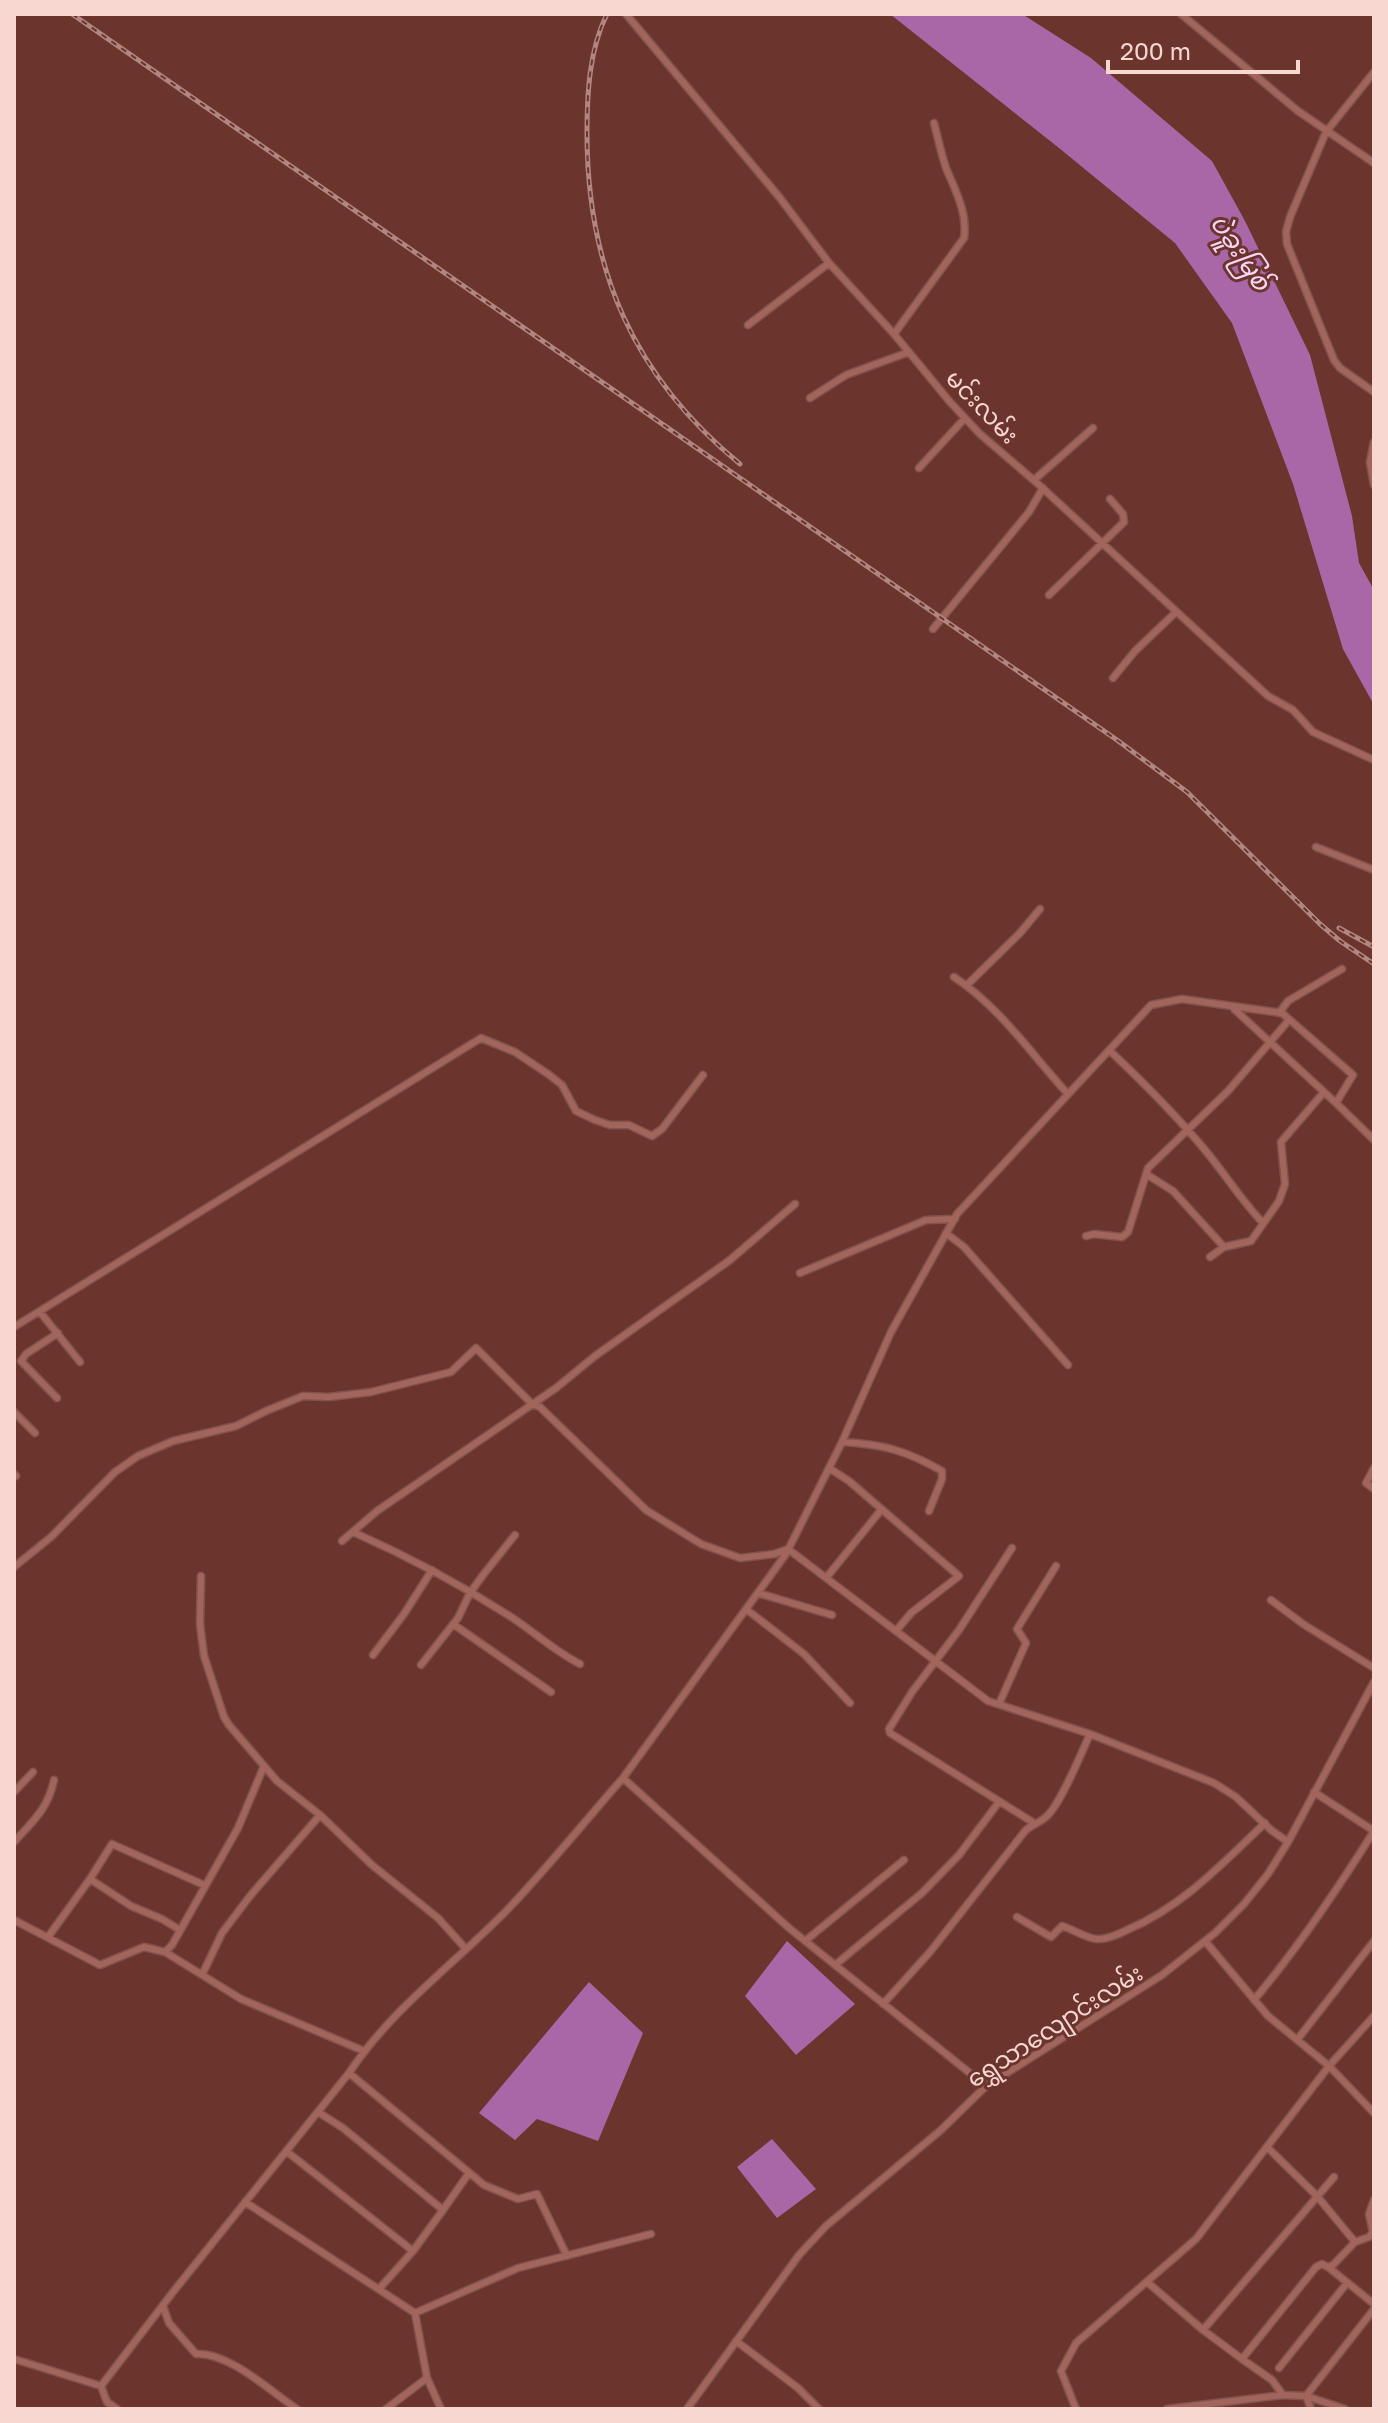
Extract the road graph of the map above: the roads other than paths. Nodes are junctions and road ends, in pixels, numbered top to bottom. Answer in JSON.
{"nodes":[{"id":1,"x":626,"y":14,"type":"edge"},
{"id":2,"x":1181,"y":14,"type":"edge"},
{"id":3,"x":1374,"y":72,"type":"edge"},
{"id":4,"x":934,"y":123,"type":"dead end"},
{"id":5,"x":1326,"y":132,"type":"junction"},
{"id":6,"x":1374,"y":163,"type":"edge"},
{"id":7,"x":829,"y":263,"type":"junction"},
{"id":8,"x":748,"y":325,"type":"dead end"},
{"id":9,"x":894,"y":334,"type":"junction"},
{"id":10,"x":909,"y":352,"type":"junction"},
{"id":11,"x":1374,"y":392,"type":"edge"},
{"id":12,"x":810,"y":398,"type":"dead end"},
{"id":13,"x":965,"y":418,"type":"junction"},
{"id":14,"x":1093,"y":428,"type":"dead end"},
{"id":15,"x":1374,"y":442,"type":"edge"},
{"id":16,"x":919,"y":468,"type":"dead end"},
{"id":17,"x":1034,"y":480,"type":"junction"},
{"id":18,"x":1374,"y":485,"type":"edge"},
{"id":19,"x":1043,"y":488,"type":"junction"},
{"id":20,"x":1110,"y":499,"type":"dead end"},
{"id":21,"x":1101,"y":542,"type":"junction"},
{"id":22,"x":1049,"y":595,"type":"dead end"},
{"id":23,"x":1176,"y":612,"type":"junction"},
{"id":24,"x":933,"y":629,"type":"dead end"},
{"id":25,"x":1113,"y":678,"type":"dead end"},
{"id":26,"x":1374,"y":760,"type":"edge"},
{"id":27,"x":1316,"y":847,"type":"dead end"},
{"id":28,"x":1374,"y":870,"type":"edge"},
{"id":29,"x":1040,"y":909,"type":"dead end"},
{"id":30,"x":1342,"y":969,"type":"dead end"},
{"id":31,"x":954,"y":977,"type":"dead end"},
{"id":32,"x":967,"y":985,"type":"junction"},
{"id":33,"x":1233,"y":1008,"type":"junction"},
{"id":34,"x":1279,"y":1013,"type":"junction"},
{"id":35,"x":1289,"y":1020,"type":"junction"},
{"id":36,"x":1271,"y":1043,"type":"junction"},
{"id":37,"x":1109,"y":1050,"type":"junction"},
{"id":38,"x":703,"y":1075,"type":"dead end"},
{"id":39,"x":1324,"y":1092,"type":"junction"},
{"id":40,"x":1068,"y":1094,"type":"junction"},
{"id":41,"x":1336,"y":1103,"type":"junction"},
{"id":42,"x":1187,"y":1129,"type":"junction"},
{"id":43,"x":1374,"y":1140,"type":"edge"},
{"id":44,"x":1146,"y":1174,"type":"junction"},
{"id":45,"x":795,"y":1204,"type":"dead end"},
{"id":46,"x":955,"y":1219,"type":"junction"},
{"id":47,"x":1263,"y":1223,"type":"junction"},
{"id":48,"x":946,"y":1233,"type":"junction"},
{"id":49,"x":1086,"y":1236,"type":"dead end"},
{"id":50,"x":1224,"y":1247,"type":"junction"},
{"id":51,"x":1210,"y":1257,"type":"dead end"},
{"id":52,"x":800,"y":1273,"type":"dead end"},
{"id":53,"x":40,"y":1312,"type":"junction"},
{"id":54,"x":14,"y":1327,"type":"edge"},
{"id":55,"x":58,"y":1333,"type":"junction"},
{"id":56,"x":18,"y":1360,"type":"edge"},
{"id":57,"x":80,"y":1362,"type":"dead end"},
{"id":58,"x":1068,"y":1365,"type":"dead end"},
{"id":59,"x":57,"y":1398,"type":"dead end"},
{"id":60,"x":532,"y":1404,"type":"junction"},
{"id":61,"x":14,"y":1412,"type":"edge"},
{"id":62,"x":35,"y":1433,"type":"dead end"},
{"id":63,"x":842,"y":1442,"type":"junction"},
{"id":64,"x":829,"y":1468,"type":"junction"},
{"id":65,"x":1374,"y":1468,"type":"edge"},
{"id":66,"x":1374,"y":1489,"type":"edge"},
{"id":67,"x":881,"y":1510,"type":"junction"},
{"id":68,"x":929,"y":1511,"type":"dead end"},
{"id":69,"x":353,"y":1532,"type":"junction"},
{"id":70,"x":515,"y":1535,"type":"dead end"},
{"id":71,"x":342,"y":1541,"type":"dead end"},
{"id":72,"x":1012,"y":1548,"type":"dead end"},
{"id":73,"x":788,"y":1549,"type":"junction"},
{"id":74,"x":1056,"y":1566,"type":"dead end"},
{"id":75,"x":14,"y":1567,"type":"edge"},
{"id":76,"x":432,"y":1570,"type":"junction"},
{"id":77,"x":201,"y":1576,"type":"dead end"},
{"id":78,"x":826,"y":1578,"type":"junction"},
{"id":79,"x":470,"y":1593,"type":"junction"},
{"id":80,"x":758,"y":1593,"type":"junction"},
{"id":81,"x":1271,"y":1600,"type":"dead end"},
{"id":82,"x":746,"y":1609,"type":"junction"},
{"id":83,"x":832,"y":1615,"type":"dead end"},
{"id":84,"x":453,"y":1624,"type":"junction"},
{"id":85,"x":896,"y":1631,"type":"junction"},
{"id":86,"x":373,"y":1655,"type":"dead end"},
{"id":87,"x":936,"y":1662,"type":"junction"},
{"id":88,"x":580,"y":1664,"type":"dead end"},
{"id":89,"x":421,"y":1665,"type":"dead end"},
{"id":90,"x":1374,"y":1668,"type":"edge"},
{"id":91,"x":1374,"y":1682,"type":"edge"},
{"id":92,"x":551,"y":1692,"type":"dead end"},
{"id":93,"x":850,"y":1703,"type":"dead end"},
{"id":94,"x":999,"y":1704,"type":"junction"},
{"id":95,"x":1090,"y":1734,"type":"junction"},
{"id":96,"x":264,"y":1766,"type":"junction"},
{"id":97,"x":33,"y":1772,"type":"dead end"},
{"id":98,"x":623,"y":1778,"type":"junction"},
{"id":99,"x":54,"y":1780,"type":"dead end"},
{"id":100,"x":14,"y":1792,"type":"edge"},
{"id":101,"x":1314,"y":1792,"type":"junction"},
{"id":102,"x":999,"y":1802,"type":"junction"},
{"id":103,"x":320,"y":1815,"type":"junction"},
{"id":104,"x":1034,"y":1823,"type":"junction"},
{"id":105,"x":1265,"y":1823,"type":"junction"},
{"id":106,"x":1374,"y":1831,"type":"edge"},
{"id":107,"x":14,"y":1842,"type":"edge"},
{"id":108,"x":1288,"y":1842,"type":"junction"},
{"id":109,"x":904,"y":1860,"type":"dead end"},
{"id":110,"x":90,"y":1879,"type":"junction"},
{"id":111,"x":204,"y":1885,"type":"junction"},
{"id":112,"x":1017,"y":1917,"type":"dead end"},
{"id":113,"x":14,"y":1920,"type":"edge"},
{"id":114,"x":180,"y":1930,"type":"junction"},
{"id":115,"x":48,"y":1937,"type":"junction"},
{"id":116,"x":805,"y":1941,"type":"junction"},
{"id":117,"x":1205,"y":1941,"type":"junction"},
{"id":118,"x":1374,"y":1941,"type":"edge"},
{"id":119,"x":466,"y":1949,"type":"junction"},
{"id":120,"x":165,"y":1952,"type":"junction"},
{"id":121,"x":835,"y":1965,"type":"junction"},
{"id":122,"x":202,"y":1975,"type":"junction"},
{"id":123,"x":1254,"y":2000,"type":"junction"},
{"id":124,"x":883,"y":2004,"type":"junction"},
{"id":125,"x":1374,"y":2016,"type":"edge"},
{"id":126,"x":1297,"y":2040,"type":"junction"},
{"id":127,"x":364,"y":2051,"type":"junction"},
{"id":128,"x":1329,"y":2066,"type":"junction"},
{"id":129,"x":349,"y":2073,"type":"junction"},
{"id":130,"x":986,"y":2086,"type":"junction"},
{"id":131,"x":318,"y":2112,"type":"junction"},
{"id":132,"x":1374,"y":2113,"type":"edge"},
{"id":133,"x":1267,"y":2147,"type":"junction"},
{"id":134,"x":286,"y":2151,"type":"junction"},
{"id":135,"x":469,"y":2173,"type":"junction"},
{"id":136,"x":1334,"y":2177,"type":"dead end"},
{"id":137,"x":1317,"y":2196,"type":"junction"},
{"id":138,"x":1374,"y":2200,"type":"edge"},
{"id":139,"x":245,"y":2202,"type":"junction"},
{"id":140,"x":443,"y":2210,"type":"junction"},
{"id":141,"x":651,"y":2234,"type":"dead end"},
{"id":142,"x":1355,"y":2242,"type":"junction"},
{"id":143,"x":413,"y":2251,"type":"junction"},
{"id":144,"x":567,"y":2256,"type":"junction"},
{"id":145,"x":1328,"y":2267,"type":"junction"},
{"id":146,"x":1147,"y":2282,"type":"junction"},
{"id":147,"x":1347,"y":2283,"type":"junction"},
{"id":148,"x":379,"y":2289,"type":"junction"},
{"id":149,"x":163,"y":2306,"type":"junction"},
{"id":150,"x":1374,"y":2306,"type":"edge"},
{"id":151,"x":415,"y":2313,"type":"junction"},
{"id":152,"x":1203,"y":2330,"type":"junction"},
{"id":153,"x":736,"y":2341,"type":"junction"},
{"id":154,"x":14,"y":2359,"type":"edge"},
{"id":155,"x":1242,"y":2359,"type":"junction"},
{"id":156,"x":1279,"y":2368,"type":"dead end"},
{"id":157,"x":427,"y":2378,"type":"junction"},
{"id":158,"x":101,"y":2386,"type":"junction"},
{"id":159,"x":1283,"y":2395,"type":"junction"},
{"id":160,"x":1306,"y":2396,"type":"junction"},
{"id":161,"x":1261,"y":2398,"type":"junction"},
{"id":162,"x":1205,"y":2407,"type":"edge"},
{"id":163,"x":689,"y":2408,"type":"edge"},
{"id":164,"x":117,"y":2409,"type":"edge"},
{"id":165,"x":297,"y":2409,"type":"edge"},
{"id":166,"x":386,"y":2409,"type":"edge"},
{"id":167,"x":441,"y":2409,"type":"edge"},
{"id":168,"x":819,"y":2409,"type":"edge"},
{"id":169,"x":1076,"y":2409,"type":"edge"},
{"id":170,"x":1167,"y":2409,"type":"edge"},
{"id":171,"x":1265,"y":2409,"type":"edge"},
{"id":172,"x":1311,"y":2409,"type":"edge"},
{"id":173,"x":1345,"y":2409,"type":"edge"}],
"edges":[{"from":1,"to":7,"type":"street","name":"မင်းလမ်း"},
{"from":2,"to":5,"type":"street"},
{"from":3,"to":5,"type":"street"},
{"from":4,"to":9,"type":"street"},
{"from":5,"to":6,"type":"street"},
{"from":5,"to":11,"type":"street"},
{"from":7,"to":8,"type":"street"},
{"from":7,"to":9,"type":"street","name":"မင်းလမ်း"},
{"from":9,"to":10,"type":"street","name":"မင်းလမ်း"},
{"from":10,"to":12,"type":"street"},
{"from":10,"to":13,"type":"street","name":"မင်းလမ်း"},
{"from":13,"to":16,"type":"street"},
{"from":13,"to":17,"type":"street","name":"မင်းလမ်း"},
{"from":14,"to":17,"type":"street"},
{"from":15,"to":18,"type":"street"},
{"from":17,"to":19,"type":"street","name":"မင်းလမ်း"},
{"from":19,"to":21,"type":"street","name":"မင်းလမ်း"},
{"from":19,"to":24,"type":"street"},
{"from":20,"to":21,"type":"street"},
{"from":21,"to":22,"type":"street"},
{"from":21,"to":23,"type":"street","name":"မင်းလမ်း"},
{"from":23,"to":25,"type":"street"},
{"from":23,"to":26,"type":"street","name":"မင်းလမ်း"},
{"from":27,"to":28,"type":"street"},
{"from":29,"to":32,"type":"street"},
{"from":30,"to":34,"type":"street"},
{"from":31,"to":32,"type":"street"},
{"from":32,"to":40,"type":"street"},
{"from":33,"to":34,"type":"street"},
{"from":33,"to":36,"type":"street"},
{"from":33,"to":37,"type":"street"},
{"from":34,"to":35,"type":"street"},
{"from":35,"to":36,"type":"street"},
{"from":35,"to":41,"type":"street"},
{"from":36,"to":39,"type":"street"},
{"from":36,"to":42,"type":"street"},
{"from":37,"to":40,"type":"street"},
{"from":37,"to":42,"type":"street"},
{"from":38,"to":53,"type":"street"},
{"from":39,"to":41,"type":"street"},
{"from":39,"to":47,"type":"street"},
{"from":40,"to":46,"type":"street"},
{"from":41,"to":43,"type":"street"},
{"from":42,"to":44,"type":"street"},
{"from":42,"to":47,"type":"street"},
{"from":44,"to":49,"type":"street"},
{"from":44,"to":50,"type":"street"},
{"from":45,"to":60,"type":"street"},
{"from":46,"to":48,"type":"street"},
{"from":46,"to":52,"type":"street"},
{"from":47,"to":50,"type":"street"},
{"from":48,"to":58,"type":"street"},
{"from":48,"to":63,"type":"street"},
{"from":50,"to":51,"type":"street"},
{"from":53,"to":54,"type":"street"},
{"from":53,"to":55,"type":"street"},
{"from":55,"to":56,"type":"street"},
{"from":55,"to":57,"type":"street"},
{"from":56,"to":59,"type":"street"},
{"from":60,"to":69,"type":"street"},
{"from":60,"to":73,"type":"street"},
{"from":60,"to":75,"type":"street"},
{"from":61,"to":62,"type":"street"},
{"from":63,"to":64,"type":"street"},
{"from":63,"to":68,"type":"street"},
{"from":64,"to":67,"type":"street"},
{"from":64,"to":73,"type":"street"},
{"from":65,"to":66,"type":"street"},
{"from":67,"to":78,"type":"street"},
{"from":67,"to":85,"type":"street"},
{"from":69,"to":71,"type":"street"},
{"from":69,"to":76,"type":"street"},
{"from":70,"to":79,"type":"street"},
{"from":72,"to":87,"type":"street"},
{"from":73,"to":78,"type":"street"},
{"from":73,"to":80,"type":"street"},
{"from":74,"to":94,"type":"street"},
{"from":76,"to":79,"type":"street"},
{"from":76,"to":86,"type":"street"},
{"from":77,"to":96,"type":"street"},
{"from":78,"to":85,"type":"street"},
{"from":79,"to":84,"type":"street"},
{"from":79,"to":88,"type":"street"},
{"from":80,"to":82,"type":"street"},
{"from":80,"to":83,"type":"street"},
{"from":81,"to":90,"type":"street"},
{"from":82,"to":93,"type":"street"},
{"from":82,"to":98,"type":"street"},
{"from":84,"to":89,"type":"street"},
{"from":84,"to":92,"type":"street"},
{"from":85,"to":87,"type":"street"},
{"from":87,"to":94,"type":"street"},
{"from":87,"to":102,"type":"street"},
{"from":91,"to":101,"type":"street","name":"ရွှေသာလျောင်းလမ်း"},
{"from":94,"to":95,"type":"street"},
{"from":95,"to":104,"type":"street"},
{"from":95,"to":105,"type":"street"},
{"from":96,"to":103,"type":"street"},
{"from":96,"to":111,"type":"street"},
{"from":97,"to":100,"type":"street"},
{"from":98,"to":116,"type":"street"},
{"from":98,"to":119,"type":"street"},
{"from":99,"to":107,"type":"street"},
{"from":101,"to":106,"type":"street"},
{"from":101,"to":108,"type":"street","name":"ရွှေသာလျောင်းလမ်း"},
{"from":102,"to":104,"type":"street"},
{"from":102,"to":121,"type":"street"},
{"from":103,"to":119,"type":"street"},
{"from":103,"to":122,"type":"street"},
{"from":104,"to":124,"type":"street"},
{"from":105,"to":108,"type":"street"},
{"from":105,"to":112,"type":"street"},
{"from":106,"to":123,"type":"street"},
{"from":108,"to":117,"type":"street","name":"ရွှေသာလျောင်းလမ်း"},
{"from":109,"to":116,"type":"street"},
{"from":110,"to":111,"type":"street"},
{"from":110,"to":114,"type":"street"},
{"from":110,"to":115,"type":"street"},
{"from":111,"to":114,"type":"street"},
{"from":113,"to":115,"type":"street"},
{"from":114,"to":120,"type":"street"},
{"from":115,"to":120,"type":"street"},
{"from":116,"to":121,"type":"street"},
{"from":117,"to":123,"type":"street"},
{"from":117,"to":130,"type":"street","name":"ရွှေသာလျောင်းလမ်း"},
{"from":118,"to":126,"type":"street"},
{"from":119,"to":127,"type":"street"},
{"from":120,"to":122,"type":"street"},
{"from":121,"to":124,"type":"street"},
{"from":122,"to":127,"type":"street"},
{"from":123,"to":126,"type":"street"},
{"from":124,"to":130,"type":"street"},
{"from":125,"to":128,"type":"street"},
{"from":126,"to":128,"type":"street"},
{"from":127,"to":129,"type":"street"},
{"from":128,"to":132,"type":"street"},
{"from":128,"to":133,"type":"street"},
{"from":129,"to":131,"type":"street"},
{"from":129,"to":135,"type":"street"},
{"from":130,"to":153,"type":"street","name":"ရွှေသာလျောင်းလမ်း"},
{"from":131,"to":134,"type":"street"},
{"from":131,"to":140,"type":"street"},
{"from":133,"to":137,"type":"street"},
{"from":133,"to":146,"type":"street"},
{"from":134,"to":139,"type":"street"},
{"from":134,"to":143,"type":"street"},
{"from":135,"to":140,"type":"street"},
{"from":135,"to":144,"type":"street"},
{"from":136,"to":137,"type":"street"},
{"from":137,"to":142,"type":"street"},
{"from":137,"to":152,"type":"street"},
{"from":138,"to":142,"type":"street"},
{"from":139,"to":148,"type":"street"},
{"from":139,"to":149,"type":"street"},
{"from":140,"to":143,"type":"street"},
{"from":141,"to":144,"type":"street"},
{"from":142,"to":145,"type":"street"},
{"from":143,"to":148,"type":"street"},
{"from":144,"to":151,"type":"street"},
{"from":145,"to":147,"type":"street"},
{"from":145,"to":155,"type":"street"},
{"from":146,"to":152,"type":"street"},
{"from":146,"to":169,"type":"street"},
{"from":147,"to":150,"type":"street"},
{"from":147,"to":156,"type":"street"},
{"from":148,"to":151,"type":"street"},
{"from":149,"to":158,"type":"street"},
{"from":149,"to":165,"type":"street"},
{"from":150,"to":160,"type":"street"},
{"from":151,"to":157,"type":"street"},
{"from":152,"to":155,"type":"street"},
{"from":153,"to":163,"type":"street","name":"ရွှေသာလျောင်းလမ်း"},
{"from":153,"to":168,"type":"street"},
{"from":154,"to":158,"type":"street"},
{"from":155,"to":159,"type":"street"},
{"from":157,"to":166,"type":"street"},
{"from":157,"to":167,"type":"street"},
{"from":158,"to":164,"type":"street"},
{"from":159,"to":160,"type":"street"},
{"from":159,"to":161,"type":"street"},
{"from":160,"to":172,"type":"street"},
{"from":160,"to":173,"type":"street"},
{"from":161,"to":162,"type":"street"},
{"from":161,"to":171,"type":"street"},
{"from":162,"to":170,"type":"street"}]}
